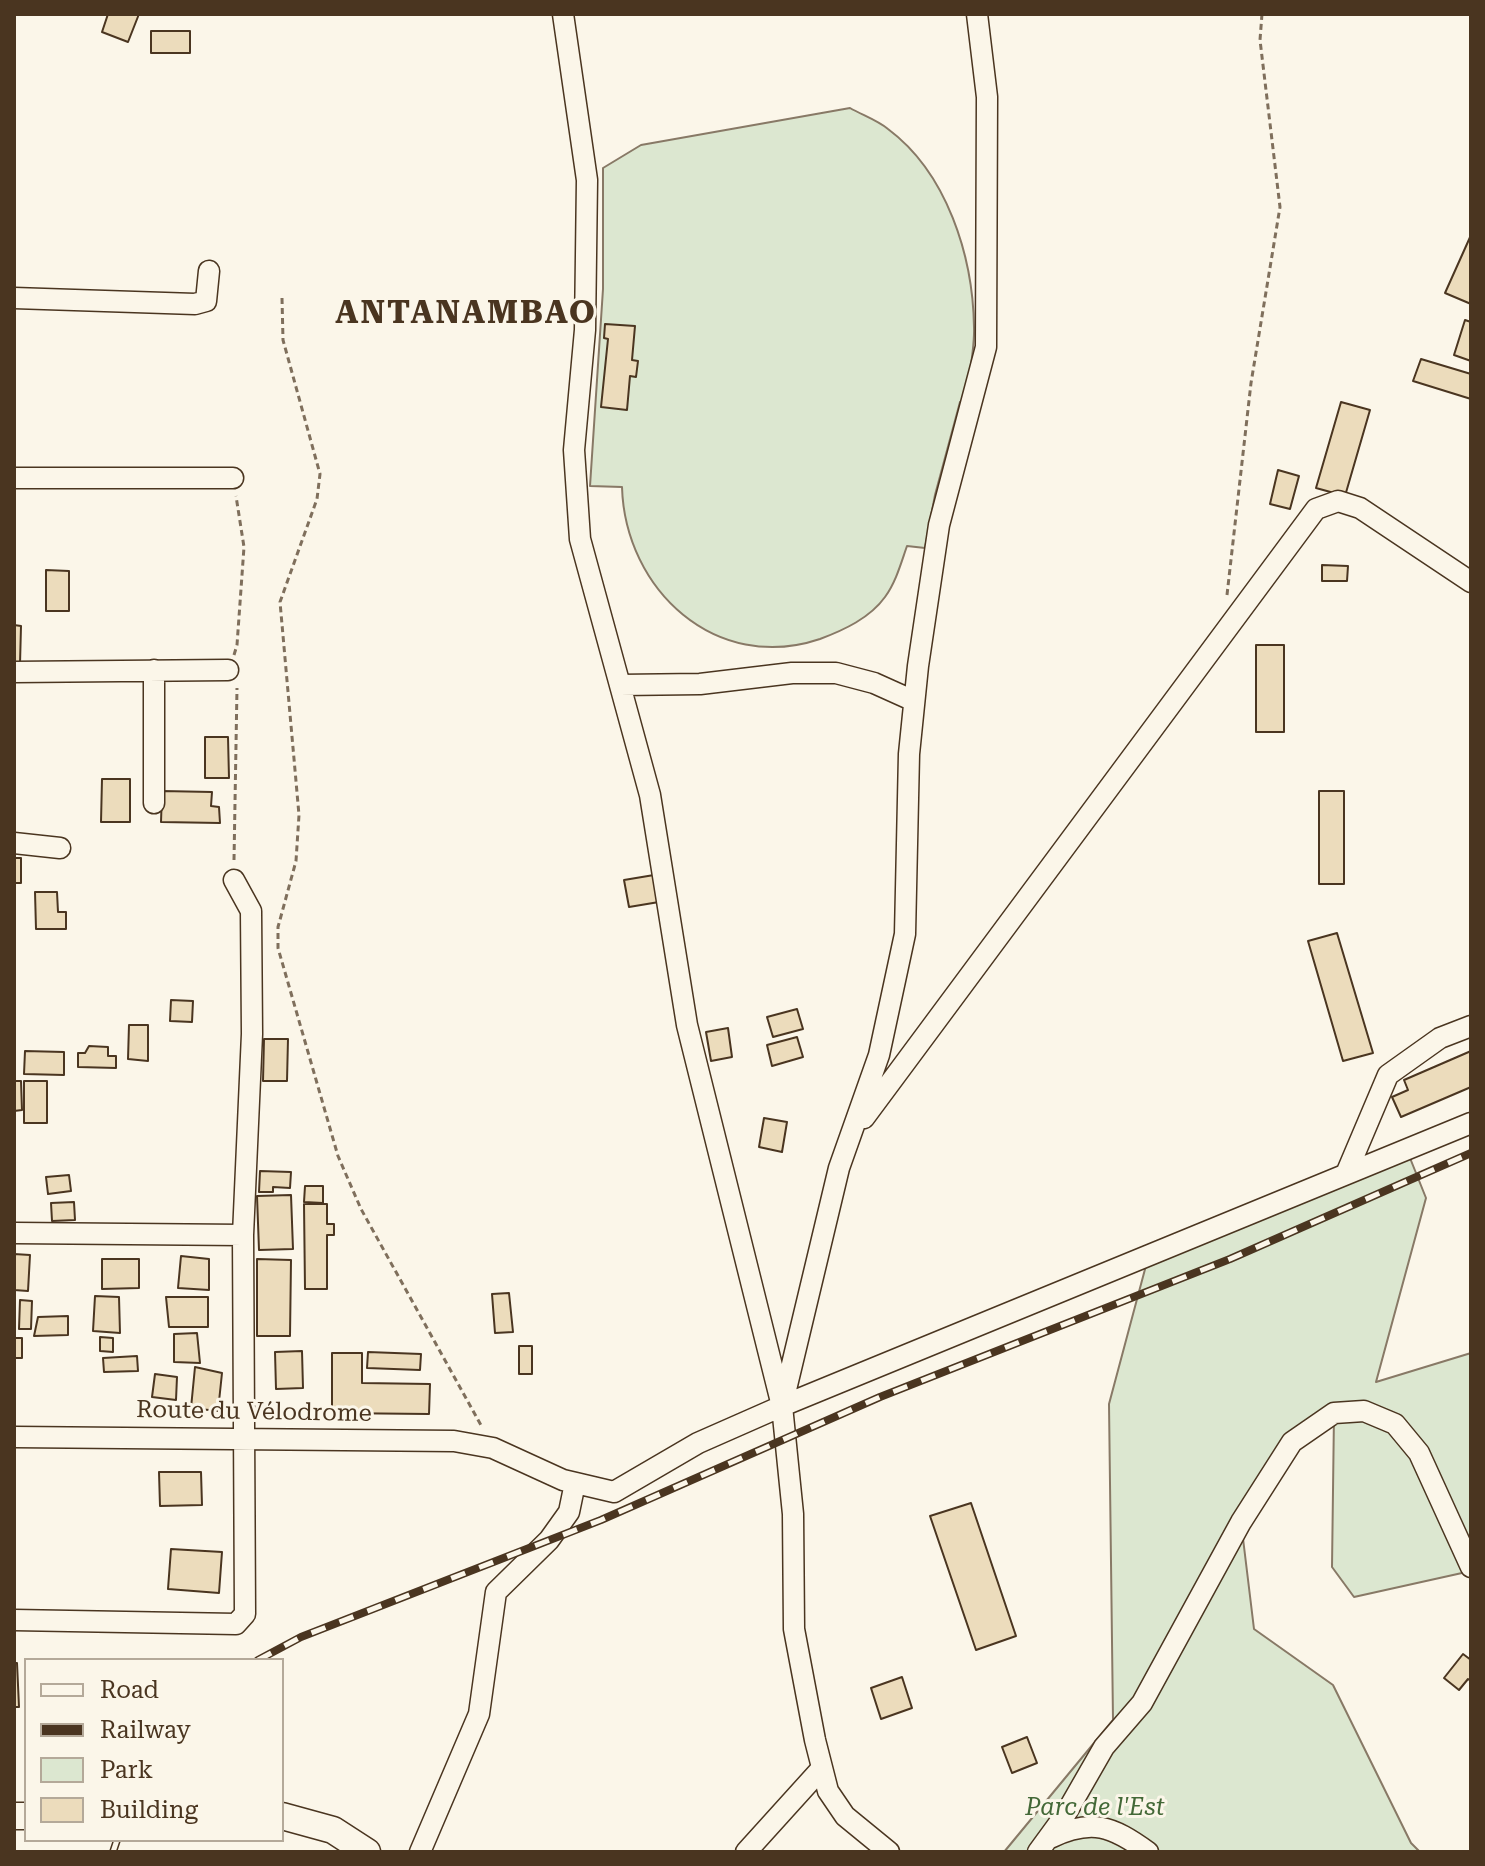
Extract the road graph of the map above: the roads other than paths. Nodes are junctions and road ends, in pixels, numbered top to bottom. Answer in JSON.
{"nodes":[{"id":1,"x":563,"y":14,"type":"edge"},
{"id":2,"x":977,"y":14,"type":"edge"},
{"id":3,"x":209,"y":271,"type":"dead end"},
{"id":4,"x":14,"y":298,"type":"edge"},
{"id":5,"x":14,"y":478,"type":"edge"},
{"id":6,"x":233,"y":478,"type":"road end"},
{"id":7,"x":1471,"y":582,"type":"edge"},
{"id":8,"x":154,"y":670,"type":"junction"},
{"id":9,"x":14,"y":672,"type":"edge"},
{"id":10,"x":233,"y":679,"type":"road end"},
{"id":11,"x":620,"y":685,"type":"junction"},
{"id":12,"x":914,"y":701,"type":"junction"},
{"id":13,"x":154,"y":803,"type":"dead end"},
{"id":14,"x":14,"y":843,"type":"edge"},
{"id":15,"x":60,"y":848,"type":"dead end"},
{"id":16,"x":234,"y":880,"type":"road end"},
{"id":17,"x":1471,"y":1026,"type":"edge"},
{"id":18,"x":1471,"y":1123,"type":"edge"},
{"id":19,"x":854,"y":1131,"type":"junction"},
{"id":20,"x":1346,"y":1174,"type":"junction"},
{"id":21,"x":14,"y":1233,"type":"edge"},
{"id":22,"x":243,"y":1235,"type":"junction"},
{"id":23,"x":782,"y":1406,"type":"junction"},
{"id":24,"x":14,"y":1437,"type":"edge"},
{"id":25,"x":246,"y":1437,"type":"junction"},
{"id":26,"x":575,"y":1483,"type":"junction"},
{"id":27,"x":1471,"y":1567,"type":"edge"},
{"id":28,"x":14,"y":1620,"type":"edge"},
{"id":29,"x":822,"y":1768,"type":"junction"},
{"id":30,"x":284,"y":1817,"type":"edge"},
{"id":31,"x":1042,"y":1846,"type":"edge"},
{"id":32,"x":367,"y":1852,"type":"edge"},
{"id":33,"x":420,"y":1852,"type":"edge"},
{"id":34,"x":746,"y":1852,"type":"edge"},
{"id":35,"x":889,"y":1852,"type":"edge"},
{"id":36,"x":1148,"y":1852,"type":"edge"}],
"edges":[{"from":1,"to":11,"type":"street"},
{"from":2,"to":12,"type":"street"},
{"from":3,"to":4,"type":"street"},
{"from":5,"to":6,"type":"street"},
{"from":7,"to":19,"type":"street"},
{"from":8,"to":9,"type":"street"},
{"from":8,"to":10,"type":"street"},
{"from":8,"to":13,"type":"street"},
{"from":11,"to":12,"type":"street"},
{"from":11,"to":23,"type":"street"},
{"from":12,"to":19,"type":"street"},
{"from":14,"to":15,"type":"street"},
{"from":16,"to":22,"type":"street"},
{"from":17,"to":20,"type":"street"},
{"from":18,"to":20,"type":"street","name":"Route du Vélodrome"},
{"from":19,"to":23,"type":"street"},
{"from":20,"to":23,"type":"street","name":"Route du Vélodrome"},
{"from":21,"to":22,"type":"street"},
{"from":22,"to":25,"type":"street"},
{"from":23,"to":26,"type":"street","name":"Route du Vélodrome"},
{"from":23,"to":29,"type":"street"},
{"from":24,"to":25,"type":"street","name":"Route du Vélodrome"},
{"from":25,"to":26,"type":"street","name":"Route du Vélodrome"},
{"from":25,"to":28,"type":"street"},
{"from":26,"to":33,"type":"street"},
{"from":27,"to":31,"type":"street"},
{"from":29,"to":34,"type":"street"},
{"from":29,"to":35,"type":"street"},
{"from":30,"to":32,"type":"main road"},
{"from":31,"to":36,"type":"street"}]}
